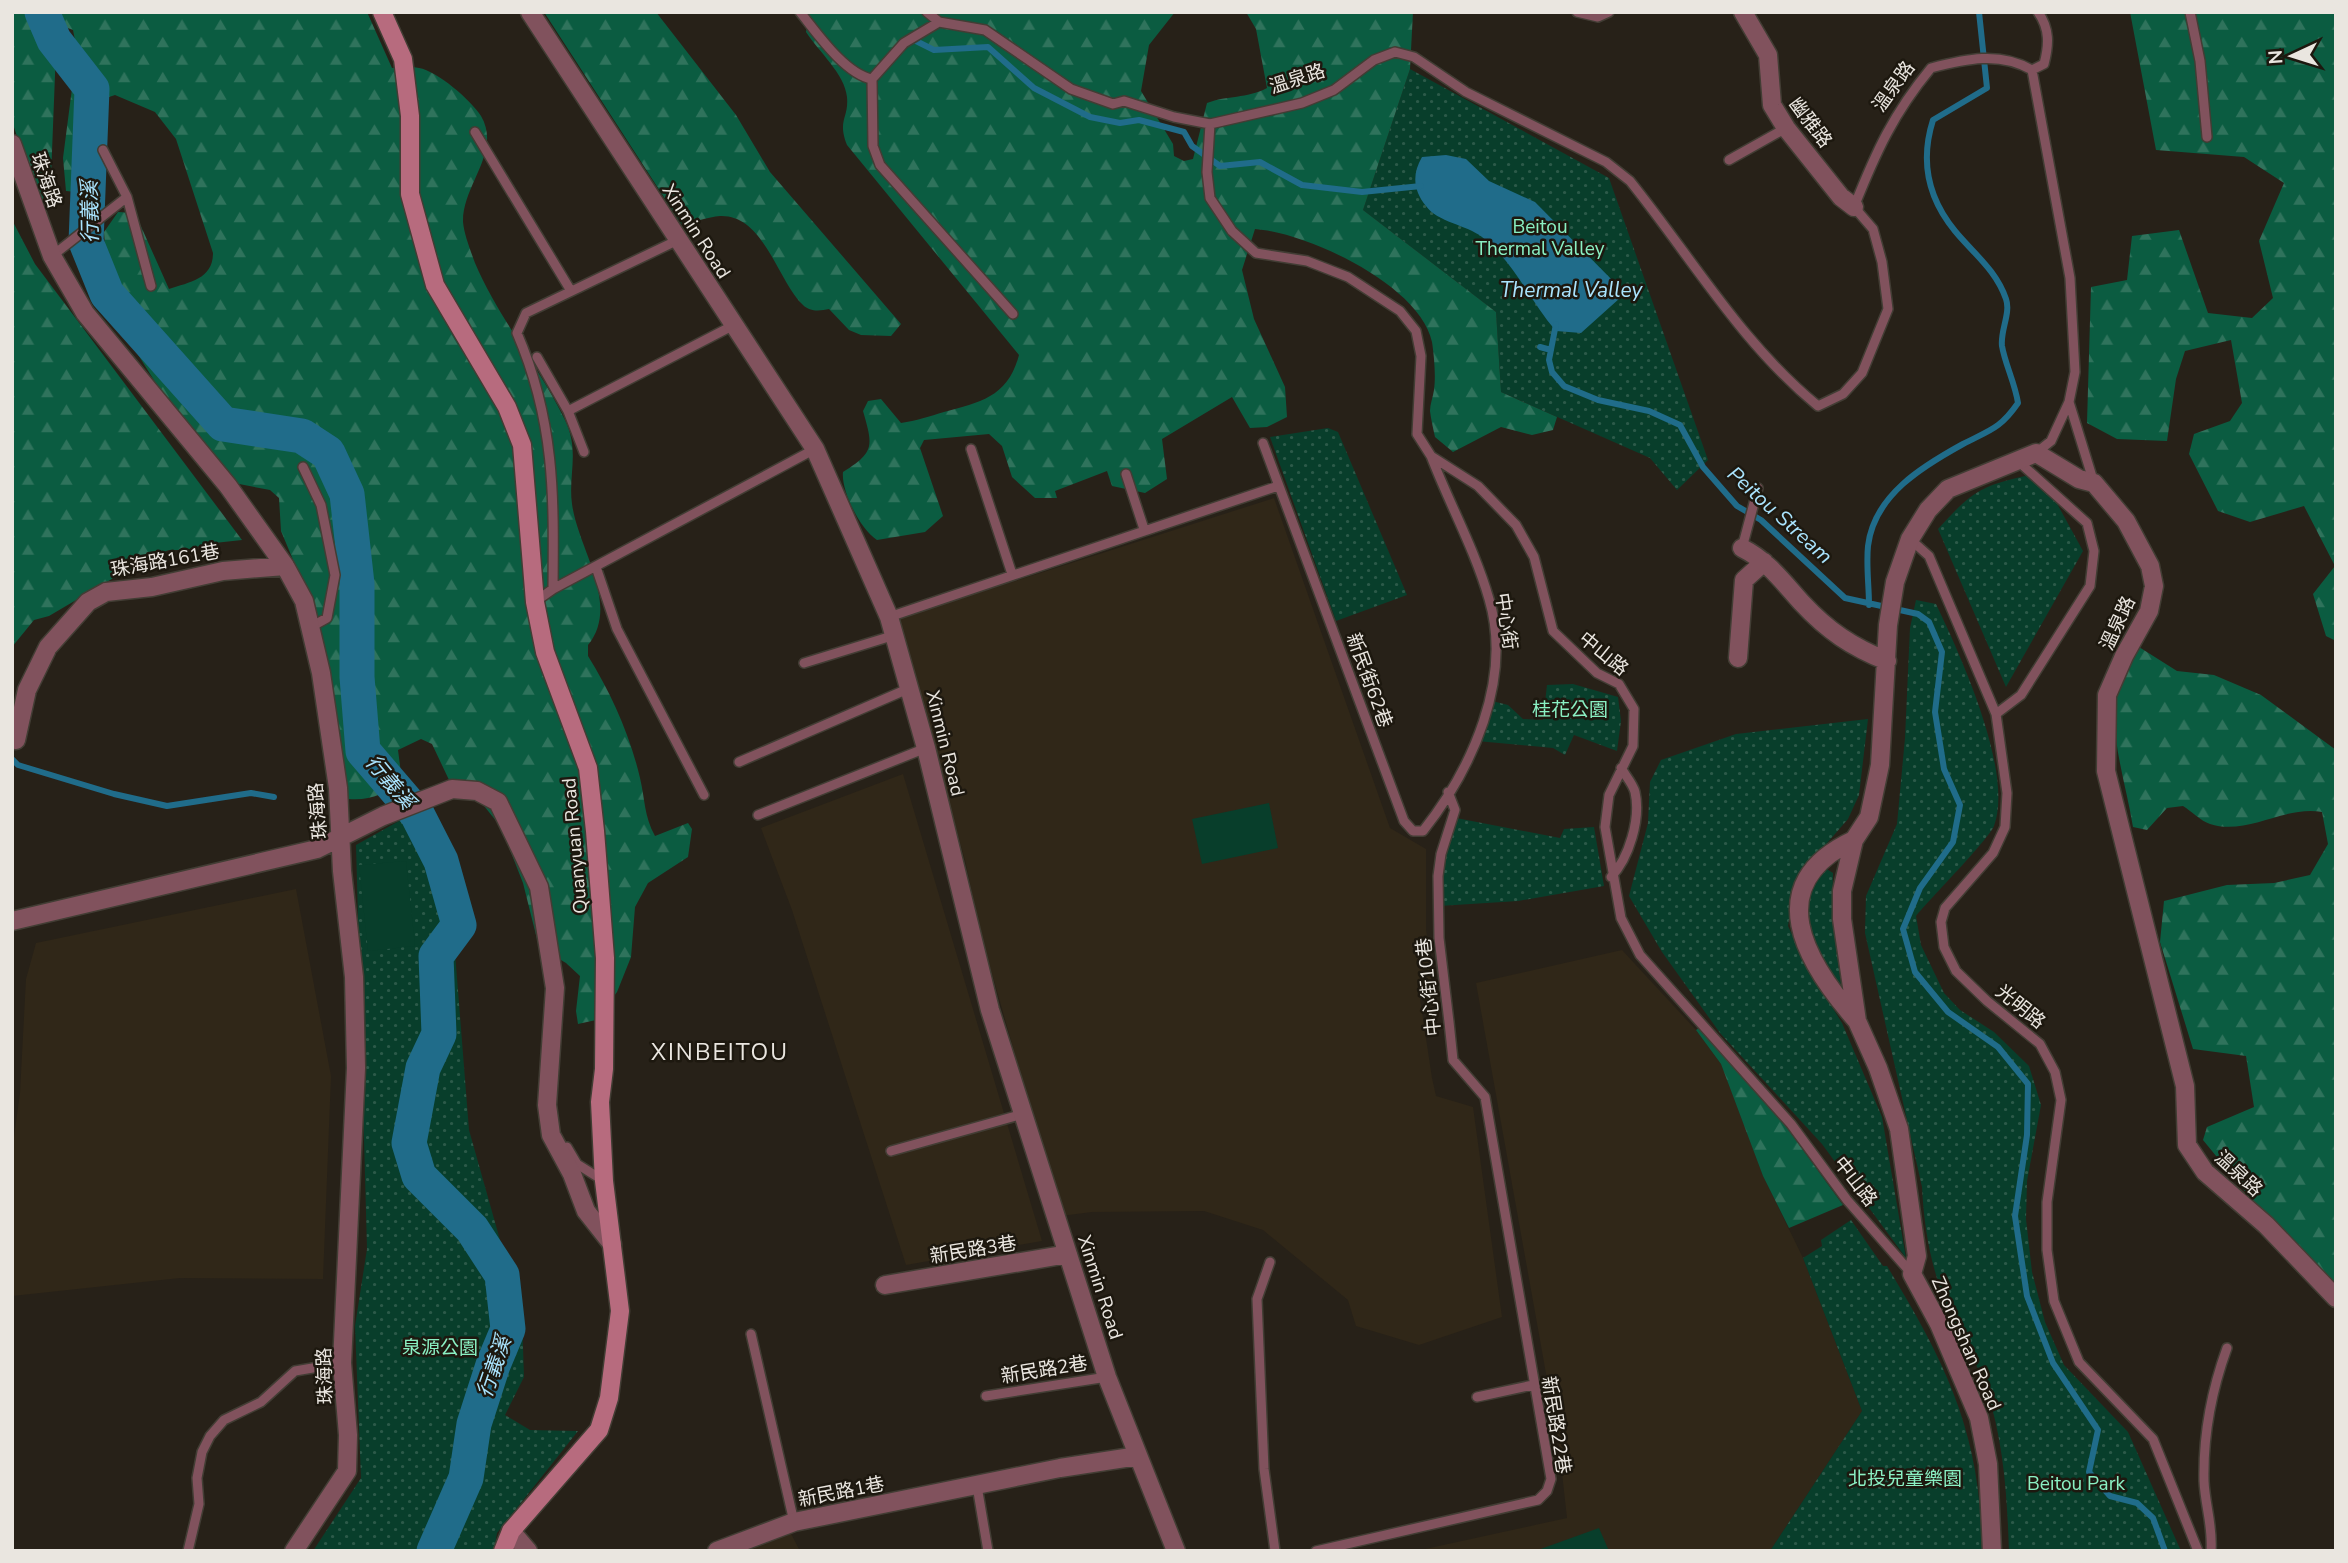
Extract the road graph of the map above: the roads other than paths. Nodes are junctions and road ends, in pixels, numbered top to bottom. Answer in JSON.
{"nodes":[{"id":1,"x":382,"y":12,"type":"edge"},
{"id":2,"x":530,"y":12,"type":"edge"},
{"id":3,"x":800,"y":12,"type":"edge"},
{"id":4,"x":927,"y":12,"type":"edge"},
{"id":5,"x":1577,"y":12,"type":"edge"},
{"id":6,"x":1609,"y":12,"type":"edge"},
{"id":7,"x":1743,"y":12,"type":"edge"},
{"id":8,"x":2038,"y":12,"type":"edge"},
{"id":9,"x":2190,"y":12,"type":"edge"},
{"id":10,"x":939,"y":22,"type":"junction"},
{"id":11,"x":2032,"y":70,"type":"junction"},
{"id":12,"x":872,"y":79,"type":"junction"},
{"id":13,"x":1210,"y":124,"type":"junction"},
{"id":14,"x":1786,"y":128,"type":"junction"},
{"id":15,"x":475,"y":132,"type":"dead end"},
{"id":16,"x":2207,"y":137,"type":"dead end"},
{"id":17,"x":12,"y":144,"type":"edge"},
{"id":18,"x":103,"y":150,"type":"dead end"},
{"id":19,"x":1729,"y":160,"type":"dead end"},
{"id":20,"x":127,"y":197,"type":"junction"},
{"id":21,"x":1854,"y":207,"type":"junction"},
{"id":22,"x":678,"y":240,"type":"junction"},
{"id":23,"x":52,"y":256,"type":"junction"},
{"id":24,"x":151,"y":286,"type":"dead end"},
{"id":25,"x":571,"y":291,"type":"junction"},
{"id":26,"x":1013,"y":314,"type":"dead end"},
{"id":27,"x":734,"y":326,"type":"junction"},
{"id":28,"x":537,"y":357,"type":"dead end"},
{"id":29,"x":2069,"y":402,"type":"junction"},
{"id":30,"x":568,"y":411,"type":"junction"},
{"id":31,"x":1263,"y":443,"type":"dead end"},
{"id":32,"x":815,"y":449,"type":"junction"},
{"id":33,"x":971,"y":449,"type":"dead end"},
{"id":34,"x":584,"y":452,"type":"dead end"},
{"id":35,"x":2036,"y":453,"type":"junction"},
{"id":36,"x":1431,"y":456,"type":"junction"},
{"id":37,"x":2019,"y":462,"type":"junction"},
{"id":38,"x":303,"y":467,"type":"dead end"},
{"id":39,"x":1126,"y":474,"type":"dead end"},
{"id":40,"x":2094,"y":483,"type":"junction"},
{"id":41,"x":1278,"y":486,"type":"junction"},
{"id":42,"x":1758,"y":488,"type":"dead end"},
{"id":43,"x":1144,"y":529,"type":"junction"},
{"id":44,"x":1910,"y":539,"type":"junction"},
{"id":45,"x":1744,"y":541,"type":"joint"},
{"id":46,"x":1764,"y":562,"type":"junction"},
{"id":47,"x":285,"y":566,"type":"junction"},
{"id":48,"x":596,"y":566,"type":"junction"},
{"id":49,"x":1012,"y":574,"type":"junction"},
{"id":50,"x":553,"y":589,"type":"junction"},
{"id":51,"x":535,"y":602,"type":"junction"},
{"id":52,"x":889,"y":617,"type":"junction"},
{"id":53,"x":309,"y":628,"type":"junction"},
{"id":54,"x":895,"y":635,"type":"junction"},
{"id":55,"x":1738,"y":658,"type":"dead end"},
{"id":56,"x":1886,"y":661,"type":"junction"},
{"id":57,"x":804,"y":663,"type":"dead end"},
{"id":58,"x":910,"y":688,"type":"junction"},
{"id":59,"x":1996,"y":714,"type":"junction"},
{"id":60,"x":16,"y":740,"type":"dead end"},
{"id":61,"x":926,"y":748,"type":"junction"},
{"id":62,"x":739,"y":762,"type":"dead end"},
{"id":63,"x":1621,"y":768,"type":"junction"},
{"id":64,"x":1448,"y":792,"type":"junction"},
{"id":65,"x":704,"y":795,"type":"dead end"},
{"id":66,"x":758,"y":816,"type":"dead end"},
{"id":67,"x":341,"y":838,"type":"junction"},
{"id":68,"x":1854,"y":840,"type":"junction"},
{"id":69,"x":1611,"y":877,"type":"junction"},
{"id":70,"x":12,"y":922,"type":"edge"},
{"id":71,"x":1857,"y":1021,"type":"junction"},
{"id":72,"x":1023,"y":1114,"type":"junction"},
{"id":73,"x":549,"y":1116,"type":"junction"},
{"id":74,"x":891,"y":1151,"type":"dead end"},
{"id":75,"x":1496,"y":1169,"type":"joint"},
{"id":76,"x":604,"y":1181,"type":"junction"},
{"id":77,"x":612,"y":1244,"type":"junction"},
{"id":78,"x":1068,"y":1254,"type":"junction"},
{"id":79,"x":1270,"y":1262,"type":"dead end"},
{"id":80,"x":1912,"y":1274,"type":"junction"},
{"id":81,"x":885,"y":1285,"type":"dead end"},
{"id":82,"x":2336,"y":1298,"type":"edge"},
{"id":83,"x":751,"y":1334,"type":"dead end"},
{"id":84,"x":2227,"y":1348,"type":"dead end"},
{"id":85,"x":342,"y":1363,"type":"junction"},
{"id":86,"x":1107,"y":1377,"type":"junction"},
{"id":87,"x":1534,"y":1385,"type":"junction"},
{"id":88,"x":985,"y":1396,"type":"dead end"},
{"id":89,"x":1477,"y":1397,"type":"dead end"},
{"id":90,"x":1138,"y":1457,"type":"junction"},
{"id":91,"x":977,"y":1486,"type":"junction"},
{"id":92,"x":794,"y":1522,"type":"junction"},
{"id":93,"x":511,"y":1531,"type":"junction"},
{"id":94,"x":188,"y":1551,"type":"edge"},
{"id":95,"x":294,"y":1551,"type":"edge"},
{"id":96,"x":503,"y":1551,"type":"edge"},
{"id":97,"x":528,"y":1551,"type":"edge"},
{"id":98,"x":717,"y":1551,"type":"edge"},
{"id":99,"x":988,"y":1551,"type":"edge"},
{"id":100,"x":1176,"y":1551,"type":"edge"},
{"id":101,"x":1275,"y":1551,"type":"edge"},
{"id":102,"x":1316,"y":1551,"type":"edge"},
{"id":103,"x":1992,"y":1551,"type":"edge"},
{"id":104,"x":2199,"y":1551,"type":"edge"},
{"id":105,"x":2211,"y":1551,"type":"edge"}],
"edges":[{"from":1,"to":51,"type":"street","name":"Quanyuan Road"},
{"from":2,"to":22,"type":"street","name":"Xinmin Road"},
{"from":3,"to":12,"type":"lane"},
{"from":4,"to":10,"type":"lane","name":"溫泉路"},
{"from":5,"to":6,"type":"lane"},
{"from":7,"to":14,"type":"street","name":"幽雅路"},
{"from":8,"to":11,"type":"lane"},
{"from":9,"to":16,"type":"lane"},
{"from":10,"to":12,"type":"lane"},
{"from":10,"to":13,"type":"lane","name":"溫泉路"},
{"from":11,"to":21,"type":"lane","name":"溫泉路"},
{"from":11,"to":29,"type":"lane"},
{"from":12,"to":26,"type":"lane"},
{"from":13,"to":21,"type":"lane","name":"溫泉路"},
{"from":13,"to":36,"type":"lane"},
{"from":14,"to":19,"type":"lane"},
{"from":14,"to":21,"type":"street","name":"幽雅路"},
{"from":15,"to":25,"type":"lane"},
{"from":17,"to":23,"type":"street","name":"珠海路"},
{"from":18,"to":20,"type":"lane"},
{"from":20,"to":23,"type":"lane"},
{"from":20,"to":24,"type":"lane"},
{"from":22,"to":25,"type":"lane"},
{"from":22,"to":27,"type":"street","name":"Xinmin Road"},
{"from":23,"to":47,"type":"street","name":"珠海路"},
{"from":25,"to":50,"type":"lane"},
{"from":27,"to":30,"type":"lane"},
{"from":27,"to":32,"type":"street","name":"Xinmin Road"},
{"from":28,"to":30,"type":"lane"},
{"from":29,"to":35,"type":"lane"},
{"from":29,"to":40,"type":"lane"},
{"from":30,"to":34,"type":"lane"},
{"from":31,"to":41,"type":"lane"},
{"from":32,"to":48,"type":"lane"},
{"from":32,"to":52,"type":"street","name":"Xinmin Road"},
{"from":33,"to":49,"type":"lane"},
{"from":35,"to":37,"type":"street"},
{"from":35,"to":40,"type":"street","name":"溫泉路"},
{"from":36,"to":63,"type":"lane","name":"中山路"},
{"from":36,"to":64,"type":"lane","name":"中心街"},
{"from":37,"to":44,"type":"street"},
{"from":37,"to":59,"type":"lane"},
{"from":38,"to":53,"type":"lane"},
{"from":39,"to":43,"type":"lane"},
{"from":40,"to":82,"type":"street","name":"溫泉路"},
{"from":41,"to":43,"type":"lane"},
{"from":41,"to":64,"type":"lane","name":"新民街62巷"},
{"from":42,"to":45,"type":"lane"},
{"from":43,"to":49,"type":"lane"},
{"from":44,"to":56,"type":"street","name":"Zhongshan Road"},
{"from":44,"to":59,"type":"lane","name":"光明路"},
{"from":45,"to":46,"type":"street"},
{"from":46,"to":55,"type":"street"},
{"from":46,"to":56,"type":"street"},
{"from":47,"to":53,"type":"street","name":"珠海路"},
{"from":47,"to":60,"type":"street","name":"珠海路161巷"},
{"from":48,"to":50,"type":"lane"},
{"from":48,"to":65,"type":"lane"},
{"from":49,"to":52,"type":"lane"},
{"from":50,"to":51,"type":"lane"},
{"from":51,"to":76,"type":"street","name":"Quanyuan Road"},
{"from":52,"to":54,"type":"street","name":"Xinmin Road"},
{"from":53,"to":67,"type":"street","name":"珠海路"},
{"from":54,"to":57,"type":"lane"},
{"from":54,"to":58,"type":"street","name":"Xinmin Road"},
{"from":56,"to":68,"type":"street","name":"Zhongshan Road"},
{"from":58,"to":61,"type":"street","name":"Xinmin Road"},
{"from":58,"to":62,"type":"lane"},
{"from":59,"to":104,"type":"lane","name":"光明路"},
{"from":61,"to":66,"type":"lane"},
{"from":61,"to":72,"type":"street","name":"Xinmin Road"},
{"from":63,"to":69,"type":"lane","name":"中山路"},
{"from":63,"to":69,"type":"lane"},
{"from":64,"to":75,"type":"lane","name":"中心街10巷"},
{"from":67,"to":70,"type":"street"},
{"from":67,"to":73,"type":"street"},
{"from":67,"to":85,"type":"street","name":"珠海路"},
{"from":68,"to":71,"type":"street","name":"Zhongshan Road"},
{"from":68,"to":71,"type":"street"},
{"from":69,"to":80,"type":"lane","name":"中山路"},
{"from":71,"to":80,"type":"street","name":"Zhongshan Road"},
{"from":72,"to":74,"type":"lane"},
{"from":72,"to":78,"type":"street","name":"Xinmin Road"},
{"from":73,"to":76,"type":"lane"},
{"from":73,"to":77,"type":"street"},
{"from":75,"to":87,"type":"lane","name":"新民路22巷"},
{"from":76,"to":77,"type":"street","name":"Quanyuan Road"},
{"from":77,"to":93,"type":"street","name":"Quanyuan Road"},
{"from":78,"to":81,"type":"street","name":"新民路3巷"},
{"from":78,"to":86,"type":"street","name":"Xinmin Road"},
{"from":79,"to":101,"type":"lane"},
{"from":80,"to":103,"type":"street","name":"Zhongshan Road"},
{"from":83,"to":92,"type":"lane"},
{"from":84,"to":105,"type":"lane"},
{"from":85,"to":94,"type":"lane"},
{"from":85,"to":95,"type":"street","name":"珠海路"},
{"from":86,"to":88,"type":"lane","name":"新民路2巷"},
{"from":86,"to":90,"type":"street","name":"Xinmin Road"},
{"from":87,"to":89,"type":"lane"},
{"from":87,"to":102,"type":"lane","name":"新民路22巷"},
{"from":90,"to":91,"type":"street","name":"新民路1巷"},
{"from":90,"to":100,"type":"street","name":"Xinmin Road"},
{"from":91,"to":92,"type":"street","name":"新民路1巷"},
{"from":91,"to":99,"type":"lane"},
{"from":92,"to":98,"type":"street","name":"新民路1巷"},
{"from":93,"to":96,"type":"street","name":"Quanyuan Road"},
{"from":93,"to":97,"type":"street"}]}
